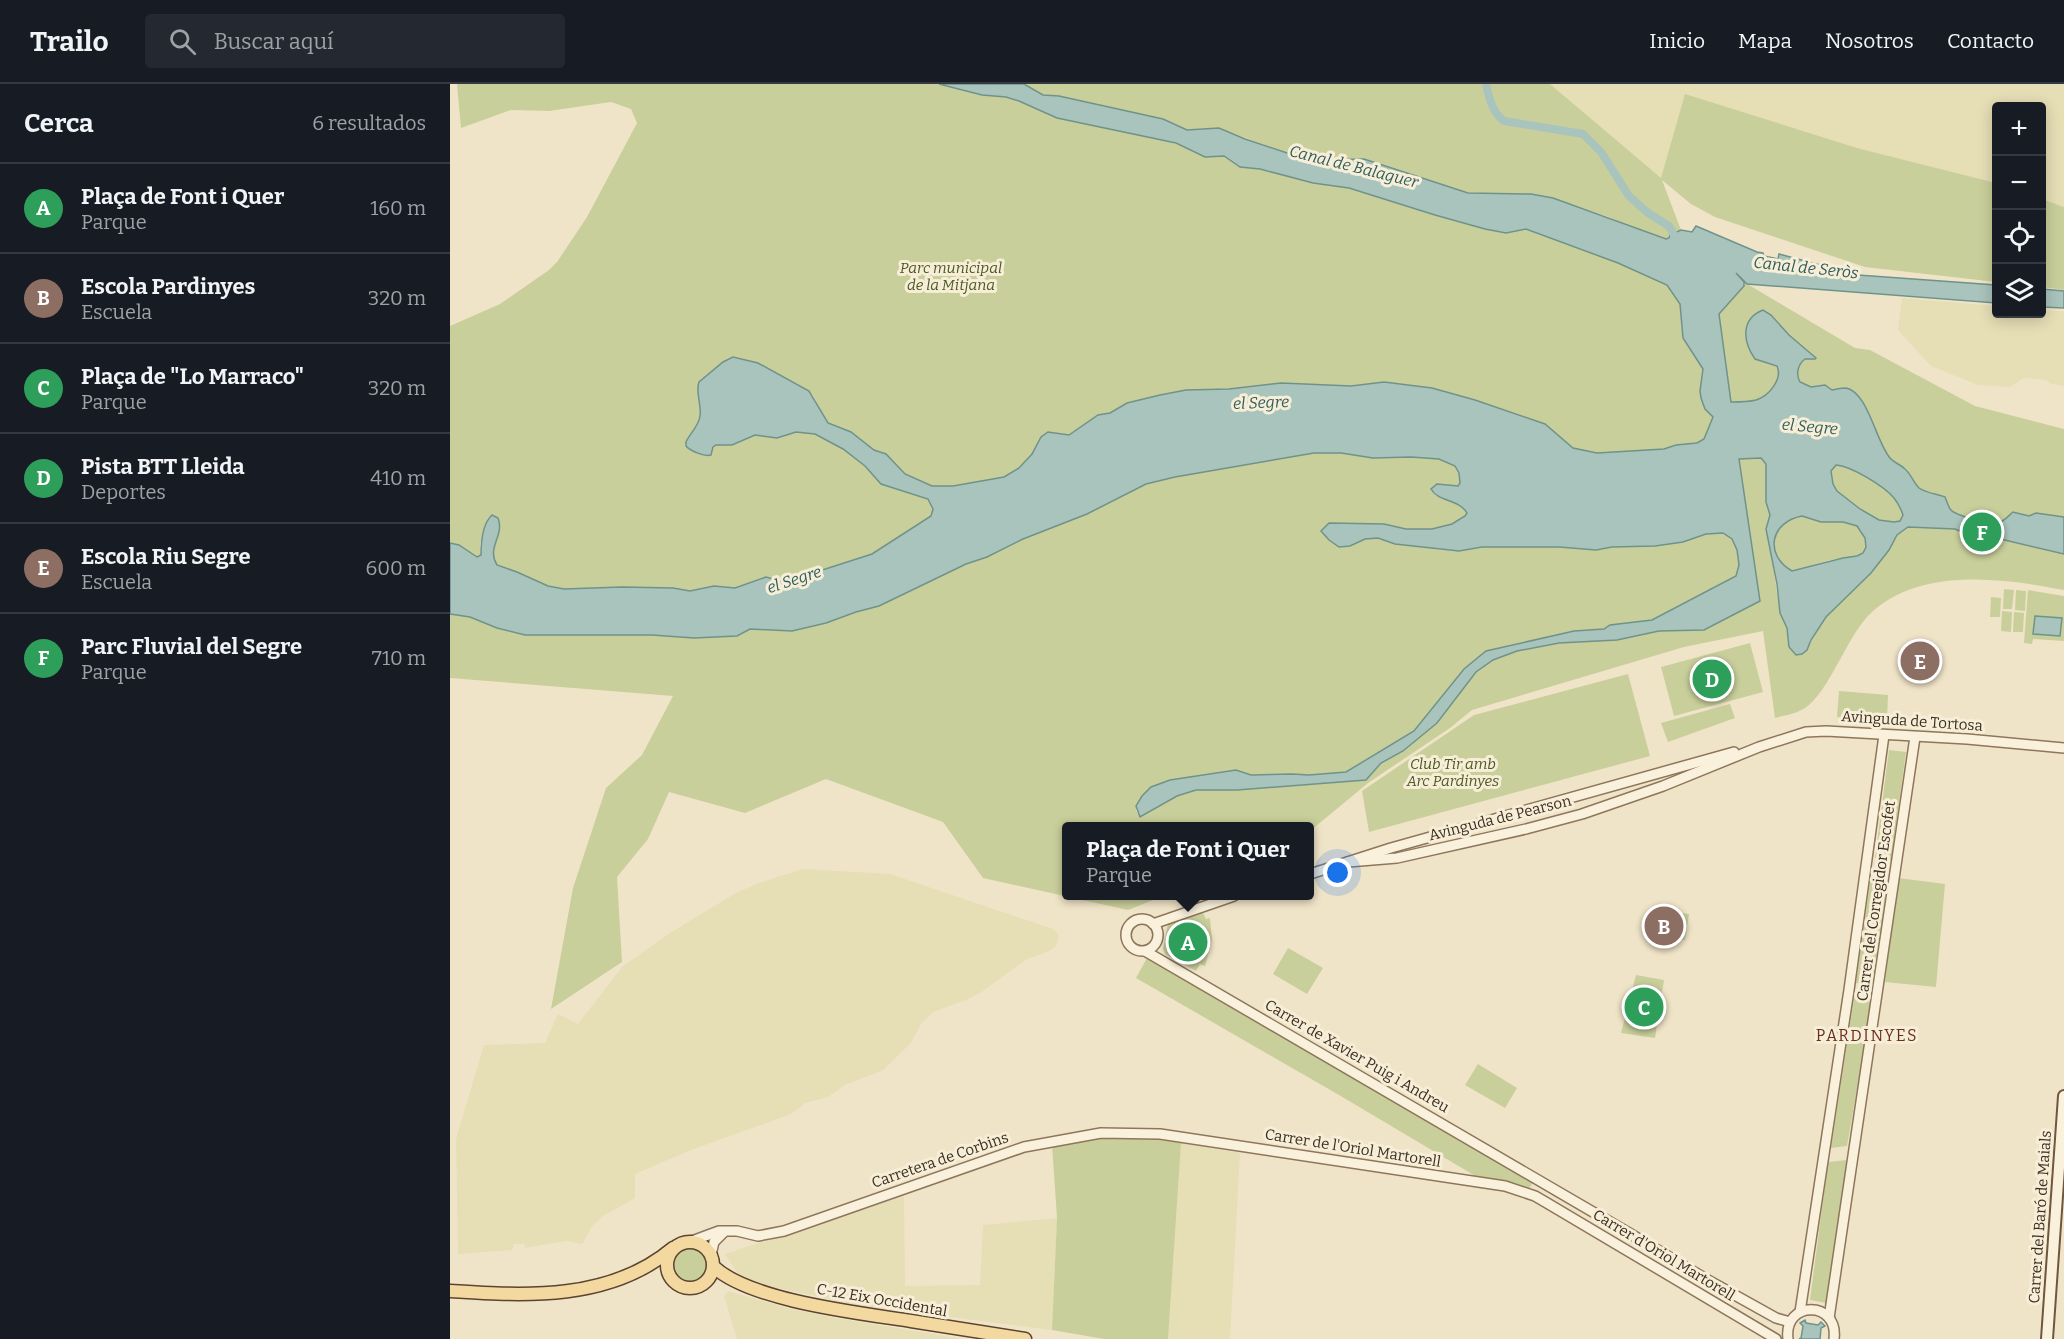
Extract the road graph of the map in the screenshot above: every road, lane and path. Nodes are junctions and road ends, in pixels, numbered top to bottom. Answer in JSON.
{"nodes":[{"id":1,"x":1884,"y":735,"type":"junction"},
{"id":2,"x":1915,"y":737,"type":"junction"},
{"id":3,"x":2064,"y":748,"type":"edge"},
{"id":4,"x":1721,"y":759,"type":"junction"},
{"id":5,"x":1670,"y":770,"type":"junction"},
{"id":6,"x":1653,"y":775,"type":"junction"},
{"id":7,"x":1659,"y":787,"type":"junction"},
{"id":8,"x":1348,"y":862,"type":"junction"},
{"id":9,"x":1314,"y":873,"type":"edge"},
{"id":10,"x":1222,"y":900,"type":"edge"},
{"id":11,"x":1153,"y":924,"type":"junction"},
{"id":12,"x":1150,"y":951,"type":"junction"},
{"id":13,"x":2064,"y":1096,"type":"edge"},
{"id":14,"x":1166,"y":1135,"type":"joint"},
{"id":15,"x":1543,"y":1184,"type":"junction"},
{"id":16,"x":1535,"y":1196,"type":"junction"},
{"id":17,"x":728,"y":1231,"type":"junction"},
{"id":18,"x":692,"y":1241,"type":"junction"},
{"id":19,"x":673,"y":1248,"type":"junction"},
{"id":20,"x":712,"y":1261,"type":"junction"},
{"id":21,"x":640,"y":1271,"type":"junction"},
{"id":22,"x":670,"y":1277,"type":"junction"},
{"id":23,"x":736,"y":1283,"type":"junction"},
{"id":24,"x":703,"y":1284,"type":"junction"},
{"id":25,"x":450,"y":1291,"type":"edge"},
{"id":26,"x":1800,"y":1312,"type":"junction"},
{"id":27,"x":1829,"y":1318,"type":"junction"},
{"id":28,"x":1790,"y":1322,"type":"junction"},
{"id":29,"x":1025,"y":1339,"type":"edge"},
{"id":30,"x":1776,"y":1339,"type":"edge"},
{"id":31,"x":1788,"y":1339,"type":"edge"},
{"id":32,"x":1834,"y":1339,"type":"edge"},
{"id":33,"x":2047,"y":1339,"type":"edge"}],
"edges":[{"from":1,"to":2,"type":"street","name":"Avinguda de Tortosa"},
{"from":1,"to":4,"type":"street","name":"Avinguda de Tortosa"},
{"from":1,"to":26,"type":"street","name":"Carrer del Corregidor Escofet"},
{"from":2,"to":3,"type":"street","name":"Avinguda de Tortosa"},
{"from":2,"to":27,"type":"street","name":"Carrer del Corregidor Escofet"},
{"from":4,"to":5,"type":"street","name":"Avinguda de Pearson"},
{"from":4,"to":7,"type":"street","name":"Avinguda de Pearson"},
{"from":5,"to":6,"type":"street","name":"Avinguda de Pearson"},
{"from":5,"to":7,"type":"street"},
{"from":6,"to":7,"type":"street"},
{"from":6,"to":8,"type":"street","name":"Avinguda de Pearson"},
{"from":7,"to":8,"type":"street","name":"Avinguda de Pearson"},
{"from":8,"to":9,"type":"street","name":"Avinguda de Pearson"},
{"from":10,"to":11,"type":"street"},
{"from":11,"to":12,"type":"street"},
{"from":11,"to":12,"type":"street"},
{"from":12,"to":15,"type":"street","name":"Carrer de Xavier Puig i Andreu"},
{"from":13,"to":33,"type":"main road","name":"Carrer del Baró de Maials"},
{"from":14,"to":16,"type":"street","name":"Carrer de l'Oriol Martorell"},
{"from":14,"to":17,"type":"street","name":"Carretera de Corbins"},
{"from":15,"to":16,"type":"street"},
{"from":15,"to":28,"type":"street","name":"Carrer de Xavier Puig i Andreu"},
{"from":16,"to":30,"type":"street","name":"Carrer d'Oriol Martorell"},
{"from":17,"to":18,"type":"street"},
{"from":17,"to":20,"type":"street"},
{"from":18,"to":19,"type":"main road"},
{"from":18,"to":20,"type":"main road"},
{"from":19,"to":21,"type":"main road"},
{"from":19,"to":22,"type":"main road"},
{"from":20,"to":23,"type":"main road"},
{"from":20,"to":24,"type":"main road"},
{"from":21,"to":22,"type":"main road"},
{"from":21,"to":25,"type":"main road"},
{"from":22,"to":24,"type":"main road"},
{"from":23,"to":24,"type":"main road"},
{"from":23,"to":29,"type":"main road","name":"C-12 Eix Occidental"},
{"from":26,"to":27,"type":"street"},
{"from":26,"to":28,"type":"street"},
{"from":27,"to":32,"type":"street"},
{"from":28,"to":31,"type":"street"}]}
